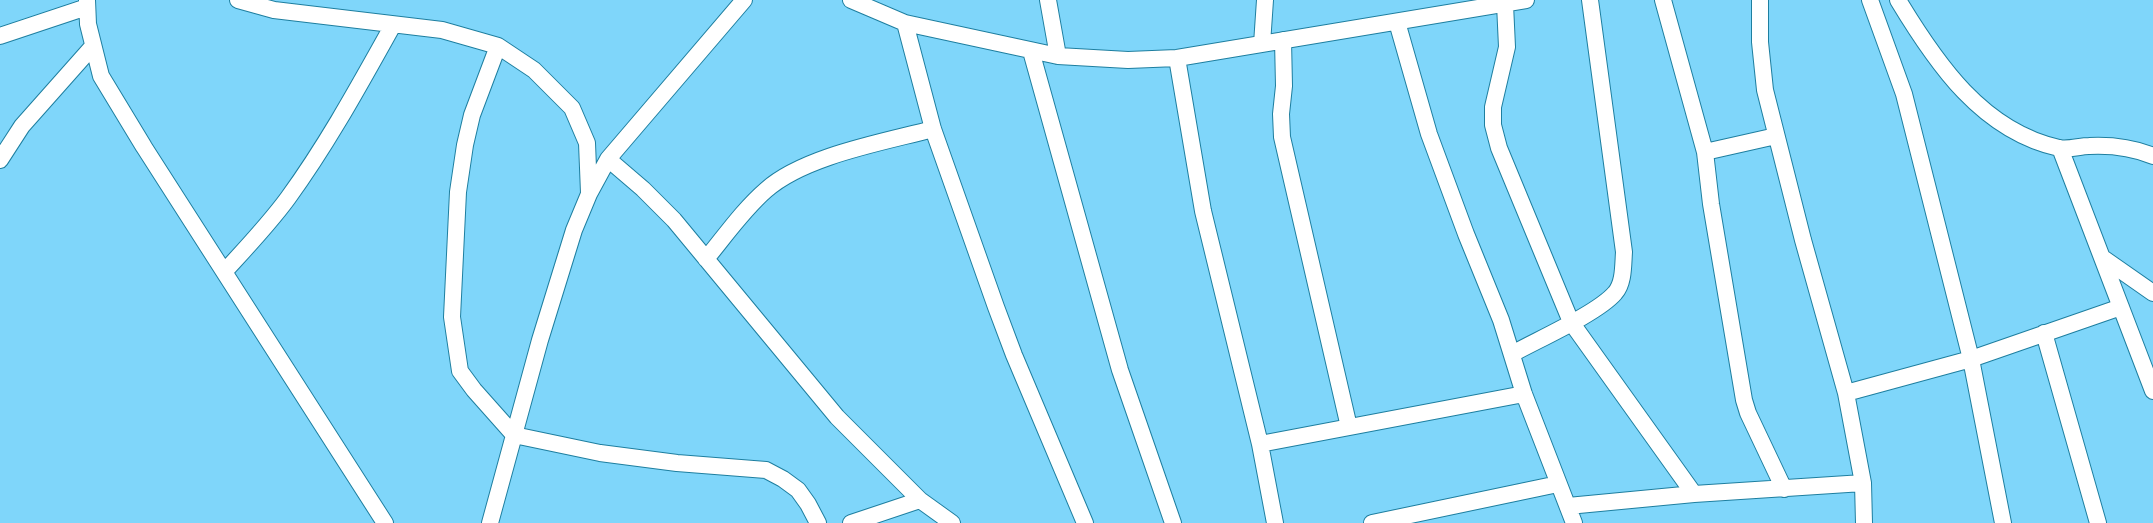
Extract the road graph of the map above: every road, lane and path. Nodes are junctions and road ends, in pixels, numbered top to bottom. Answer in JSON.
{"nodes":[{"id":1,"x":238,"y":0,"type":"edge"},
{"id":2,"x":315,"y":0,"type":"edge"},
{"id":3,"x":744,"y":0,"type":"edge"},
{"id":4,"x":851,"y":0,"type":"edge"},
{"id":5,"x":1048,"y":0,"type":"edge"},
{"id":6,"x":1265,"y":0,"type":"edge"},
{"id":7,"x":1526,"y":0,"type":"edge"},
{"id":8,"x":1590,"y":0,"type":"edge"},
{"id":9,"x":1663,"y":0,"type":"edge"},
{"id":10,"x":1760,"y":0,"type":"edge"},
{"id":11,"x":1870,"y":0,"type":"edge"},
{"id":12,"x":1898,"y":0,"type":"edge"},
{"id":13,"x":87,"y":4,"type":"edge"},
{"id":14,"x":1505,"y":4,"type":"junction"},
{"id":15,"x":322,"y":17,"type":"junction"},
{"id":16,"x":1398,"y":22,"type":"junction"},
{"id":17,"x":906,"y":23,"type":"junction"},
{"id":18,"x":393,"y":25,"type":"junction"},
{"id":19,"x":0,"y":36,"type":"edge"},
{"id":20,"x":1283,"y":40,"type":"junction"},
{"id":21,"x":1262,"y":44,"type":"junction"},
{"id":22,"x":93,"y":46,"type":"junction"},
{"id":23,"x":498,"y":46,"type":"junction"},
{"id":24,"x":1031,"y":51,"type":"junction"},
{"id":25,"x":1058,"y":56,"type":"junction"},
{"id":26,"x":1176,"y":58,"type":"junction"},
{"id":27,"x":933,"y":129,"type":"junction"},
{"id":28,"x":1776,"y":136,"type":"junction"},
{"id":29,"x":2060,"y":148,"type":"junction"},
{"id":30,"x":1705,"y":152,"type":"junction"},
{"id":31,"x":2153,"y":156,"type":"edge"},
{"id":32,"x":608,"y":159,"type":"junction"},
{"id":33,"x":0,"y":160,"type":"edge"},
{"id":34,"x":589,"y":194,"type":"junction"},
{"id":35,"x":2103,"y":258,"type":"junction"},
{"id":36,"x":706,"y":260,"type":"junction"},
{"id":37,"x":225,"y":271,"type":"junction"},
{"id":38,"x":2153,"y":293,"type":"edge"},
{"id":39,"x":2122,"y":307,"type":"junction"},
{"id":40,"x":1571,"y":322,"type":"junction"},
{"id":41,"x":2044,"y":334,"type":"junction"},
{"id":42,"x":1512,"y":354,"type":"junction"},
{"id":43,"x":1971,"y":359,"type":"junction"},
{"id":44,"x":2153,"y":391,"type":"edge"},
{"id":45,"x":1846,"y":393,"type":"junction"},
{"id":46,"x":1524,"y":394,"type":"junction"},
{"id":47,"x":1349,"y":427,"type":"junction"},
{"id":48,"x":514,"y":435,"type":"junction"},
{"id":49,"x":1260,"y":444,"type":"junction"},
{"id":50,"x":1863,"y":483,"type":"junction"},
{"id":51,"x":1558,"y":484,"type":"junction"},
{"id":52,"x":1784,"y":489,"type":"junction"},
{"id":53,"x":1694,"y":494,"type":"junction"},
{"id":54,"x":920,"y":500,"type":"junction"},
{"id":55,"x":1568,"y":506,"type":"junction"},
{"id":56,"x":385,"y":523,"type":"edge"},
{"id":57,"x":490,"y":523,"type":"edge"},
{"id":58,"x":818,"y":523,"type":"edge"},
{"id":59,"x":851,"y":523,"type":"edge"},
{"id":60,"x":952,"y":523,"type":"edge"},
{"id":61,"x":1085,"y":523,"type":"edge"},
{"id":62,"x":1174,"y":523,"type":"edge"},
{"id":63,"x":1275,"y":523,"type":"edge"},
{"id":64,"x":1372,"y":523,"type":"edge"},
{"id":65,"x":1574,"y":523,"type":"edge"},
{"id":66,"x":1864,"y":523,"type":"edge"},
{"id":67,"x":2003,"y":523,"type":"edge"},
{"id":68,"x":2098,"y":523,"type":"edge"}],
"edges":[{"from":1,"to":15,"type":"street"},
{"from":2,"to":15,"type":"street"},
{"from":3,"to":32,"type":"street"},
{"from":4,"to":17,"type":"street"},
{"from":5,"to":25,"type":"street"},
{"from":6,"to":21,"type":"street"},
{"from":7,"to":14,"type":"street"},
{"from":8,"to":40,"type":"street"},
{"from":9,"to":30,"type":"street"},
{"from":10,"to":28,"type":"street"},
{"from":11,"to":43,"type":"street"},
{"from":12,"to":29,"type":"street"},
{"from":13,"to":19,"type":"street"},
{"from":13,"to":22,"type":"street"},
{"from":14,"to":16,"type":"street"},
{"from":14,"to":40,"type":"street"},
{"from":15,"to":18,"type":"street"},
{"from":16,"to":20,"type":"street"},
{"from":16,"to":42,"type":"street"},
{"from":17,"to":24,"type":"street"},
{"from":17,"to":27,"type":"street"},
{"from":18,"to":23,"type":"street"},
{"from":18,"to":37,"type":"street"},
{"from":20,"to":21,"type":"street"},
{"from":20,"to":47,"type":"street"},
{"from":21,"to":26,"type":"street"},
{"from":22,"to":33,"type":"street"},
{"from":22,"to":37,"type":"street"},
{"from":23,"to":34,"type":"street"},
{"from":23,"to":48,"type":"street"},
{"from":24,"to":25,"type":"street"},
{"from":24,"to":62,"type":"street"},
{"from":25,"to":26,"type":"street"},
{"from":26,"to":49,"type":"street"},
{"from":27,"to":36,"type":"street"},
{"from":27,"to":61,"type":"street"},
{"from":28,"to":30,"type":"street"},
{"from":28,"to":45,"type":"street"},
{"from":29,"to":31,"type":"street"},
{"from":29,"to":35,"type":"street"},
{"from":30,"to":52,"type":"street"},
{"from":32,"to":34,"type":"street"},
{"from":32,"to":36,"type":"street"},
{"from":34,"to":48,"type":"street"},
{"from":35,"to":38,"type":"street"},
{"from":35,"to":39,"type":"street"},
{"from":36,"to":54,"type":"street"},
{"from":37,"to":56,"type":"street"},
{"from":39,"to":41,"type":"street"},
{"from":39,"to":44,"type":"street"},
{"from":40,"to":42,"type":"street"},
{"from":40,"to":53,"type":"street"},
{"from":41,"to":43,"type":"street"},
{"from":41,"to":68,"type":"street"},
{"from":42,"to":46,"type":"street"},
{"from":43,"to":45,"type":"street"},
{"from":43,"to":67,"type":"street"},
{"from":45,"to":50,"type":"street"},
{"from":46,"to":47,"type":"street"},
{"from":46,"to":51,"type":"street"},
{"from":47,"to":49,"type":"street"},
{"from":48,"to":57,"type":"street"},
{"from":48,"to":58,"type":"street"},
{"from":49,"to":63,"type":"street"},
{"from":50,"to":52,"type":"street"},
{"from":50,"to":66,"type":"street"},
{"from":51,"to":55,"type":"street"},
{"from":51,"to":64,"type":"street"},
{"from":52,"to":53,"type":"street"},
{"from":53,"to":55,"type":"street"},
{"from":54,"to":59,"type":"street"},
{"from":54,"to":60,"type":"street"},
{"from":55,"to":65,"type":"street"}]}
